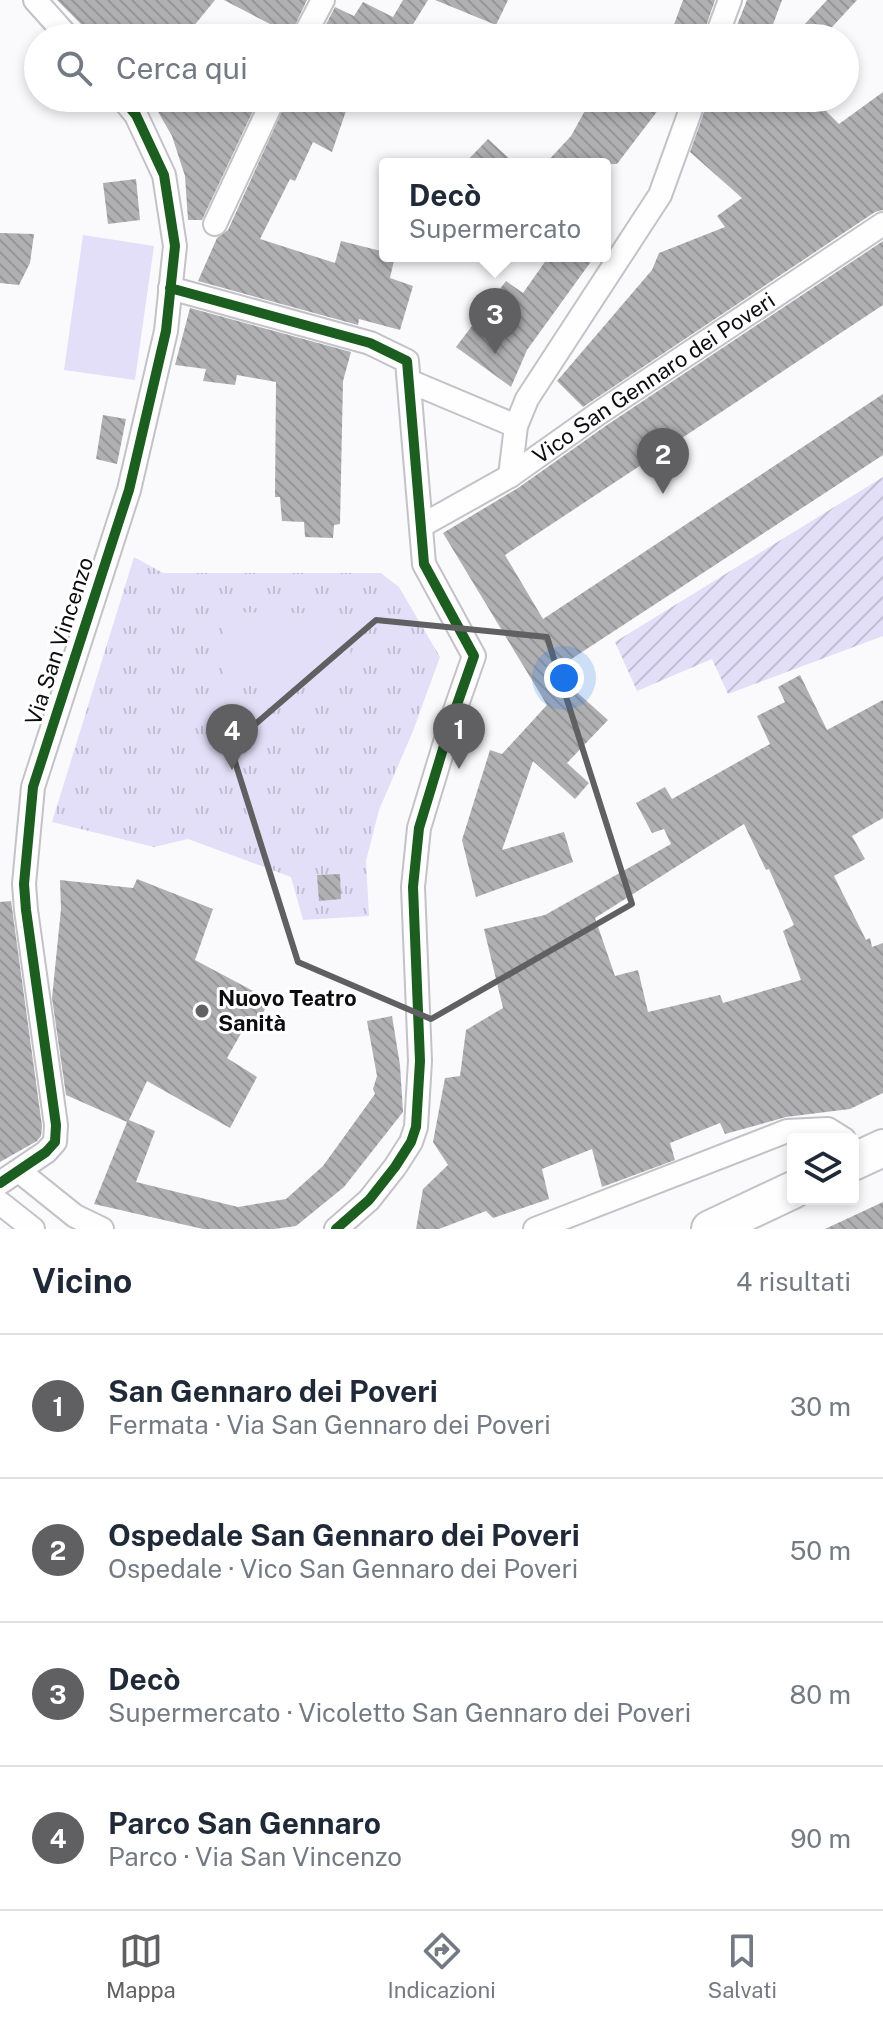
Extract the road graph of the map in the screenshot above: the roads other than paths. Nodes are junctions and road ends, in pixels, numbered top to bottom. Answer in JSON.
{"nodes":[{"id":1,"x":35,"y":0,"type":"edge"},
{"id":2,"x":323,"y":0,"type":"edge"},
{"id":3,"x":730,"y":0,"type":"edge"},
{"id":4,"x":56,"y":24,"type":"edge"},
{"id":5,"x":310,"y":24,"type":"edge"},
{"id":6,"x":721,"y":24,"type":"edge"},
{"id":7,"x":134,"y":112,"type":"edge"},
{"id":8,"x":267,"y":112,"type":"edge"},
{"id":9,"x":690,"y":112,"type":"edge"},
{"id":10,"x":215,"y":224,"type":"dead end"},
{"id":11,"x":883,"y":224,"type":"edge"},
{"id":12,"x":170,"y":288,"type":"junction"},
{"id":13,"x":408,"y":371,"type":"junction"},
{"id":14,"x":516,"y":426,"type":"junction"},
{"id":15,"x":510,"y":476,"type":"junction"},
{"id":16,"x":421,"y":526,"type":"junction"},
{"id":17,"x":833,"y":1133,"type":"edge"},
{"id":18,"x":9,"y":1177,"type":"edge"},
{"id":19,"x":787,"y":1193,"type":"edge"},
{"id":20,"x":0,"y":1203,"type":"edge"},
{"id":21,"x":725,"y":1226,"type":"edge"},
{"id":22,"x":33,"y":1229,"type":"edge"},
{"id":23,"x":102,"y":1229,"type":"edge"},
{"id":24,"x":336,"y":1229,"type":"edge"},
{"id":25,"x":535,"y":1229,"type":"edge"}],
"edges":[{"from":1,"to":4,"type":"street"},
{"from":2,"to":5,"type":"street"},
{"from":3,"to":6,"type":"street"},
{"from":7,"to":12,"type":"street","name":"Via San Vincenzo"},
{"from":8,"to":10,"type":"street"},
{"from":9,"to":14,"type":"street"},
{"from":11,"to":15,"type":"street","name":"Vico San Gennaro dei Poveri"},
{"from":12,"to":13,"type":"street"},
{"from":12,"to":18,"type":"street","name":"Via San Vincenzo"},
{"from":13,"to":14,"type":"street"},
{"from":13,"to":16,"type":"street"},
{"from":14,"to":15,"type":"street"},
{"from":15,"to":16,"type":"street","name":"Vico San Gennaro dei Poveri"},
{"from":16,"to":24,"type":"street"},
{"from":17,"to":25,"type":"street"},
{"from":18,"to":23,"type":"street"},
{"from":19,"to":21,"type":"main road"},
{"from":20,"to":22,"type":"street"}]}
